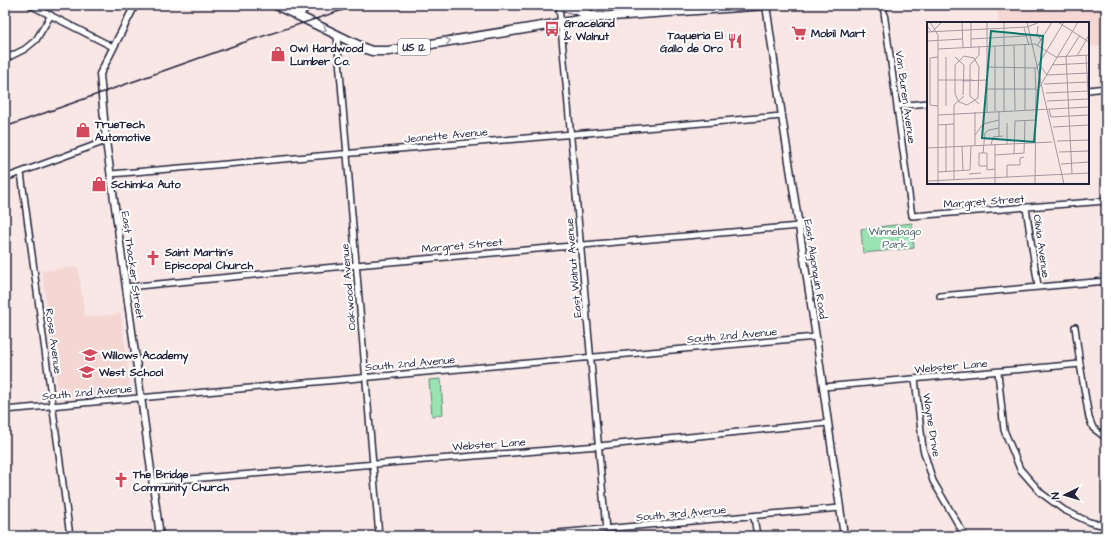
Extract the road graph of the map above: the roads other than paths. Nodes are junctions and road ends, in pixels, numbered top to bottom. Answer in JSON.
{"nodes":[{"id":1,"x":30,"y":5,"type":"edge"},
{"id":2,"x":135,"y":5,"type":"edge"},
{"id":3,"x":276,"y":5,"type":"edge"},
{"id":4,"x":315,"y":5,"type":"edge"},
{"id":5,"x":559,"y":5,"type":"edge"},
{"id":6,"x":766,"y":5,"type":"edge"},
{"id":7,"x":883,"y":5,"type":"edge"},
{"id":8,"x":51,"y":16,"type":"junction"},
{"id":9,"x":299,"y":16,"type":"junction"},
{"id":10,"x":598,"y":17,"type":"junction"},
{"id":11,"x":561,"y":22,"type":"junction"},
{"id":12,"x":337,"y":36,"type":"junction"},
{"id":13,"x":113,"y":47,"type":"junction"},
{"id":14,"x":5,"y":59,"type":"edge"},
{"id":15,"x":1106,"y":88,"type":"edge"},
{"id":16,"x":1089,"y":90,"type":"edge"},
{"id":17,"x":927,"y":103,"type":"edge"},
{"id":18,"x":897,"y":106,"type":"junction"},
{"id":19,"x":782,"y":116,"type":"junction"},
{"id":20,"x":571,"y":134,"type":"junction"},
{"id":21,"x":106,"y":141,"type":"junction"},
{"id":22,"x":346,"y":153,"type":"junction"},
{"id":23,"x":21,"y":173,"type":"junction"},
{"id":24,"x":111,"y":174,"type":"junction"},
{"id":25,"x":5,"y":178,"type":"edge"},
{"id":26,"x":1106,"y":201,"type":"edge"},
{"id":27,"x":1026,"y":208,"type":"junction"},
{"id":28,"x":912,"y":216,"type":"joint"},
{"id":29,"x":799,"y":226,"type":"junction"},
{"id":30,"x":581,"y":245,"type":"junction"},
{"id":31,"x":356,"y":265,"type":"junction"},
{"id":32,"x":1106,"y":281,"type":"edge"},
{"id":33,"x":1038,"y":286,"type":"junction"},
{"id":34,"x":127,"y":287,"type":"junction"},
{"id":35,"x":940,"y":296,"type":"dead end"},
{"id":36,"x":1075,"y":326,"type":"dead end"},
{"id":37,"x":816,"y":337,"type":"junction"},
{"id":38,"x":591,"y":358,"type":"junction"},
{"id":39,"x":1080,"y":364,"type":"junction"},
{"id":40,"x":998,"y":372,"type":"junction"},
{"id":41,"x":366,"y":377,"type":"junction"},
{"id":42,"x":915,"y":379,"type":"junction"},
{"id":43,"x":823,"y":387,"type":"junction"},
{"id":44,"x":140,"y":398,"type":"junction"},
{"id":45,"x":53,"y":406,"type":"junction"},
{"id":46,"x":5,"y":410,"type":"edge"},
{"id":47,"x":828,"y":423,"type":"junction"},
{"id":48,"x":1106,"y":438,"type":"edge"},
{"id":49,"x":598,"y":446,"type":"junction"},
{"id":50,"x":373,"y":463,"type":"junction"},
{"id":51,"x":152,"y":482,"type":"junction"},
{"id":52,"x":840,"y":508,"type":"junction"},
{"id":53,"x":754,"y":517,"type":"junction"},
{"id":54,"x":1106,"y":526,"type":"edge"},
{"id":55,"x":606,"y":530,"type":"junction"},
{"id":56,"x":70,"y":536,"type":"edge"},
{"id":57,"x":160,"y":536,"type":"edge"},
{"id":58,"x":379,"y":536,"type":"edge"},
{"id":59,"x":524,"y":536,"type":"edge"},
{"id":60,"x":757,"y":536,"type":"edge"},
{"id":61,"x":844,"y":536,"type":"edge"},
{"id":62,"x":964,"y":536,"type":"edge"}],
"edges":[{"from":1,"to":8,"type":"street"},
{"from":2,"to":13,"type":"street","name":"East Thacker Street"},
{"from":3,"to":9,"type":"main road","number":"US 12"},
{"from":4,"to":9,"type":"street"},
{"from":5,"to":10,"type":"main road","number":"US 12"},
{"from":5,"to":11,"type":"street","name":"East Walnut Avenue"},
{"from":6,"to":10,"type":"main road","number":"US 12"},
{"from":6,"to":19,"type":"street","name":"East Algonquin Road"},
{"from":7,"to":18,"type":"street","name":"Van Buren Avenue"},
{"from":8,"to":13,"type":"street"},
{"from":8,"to":14,"type":"street"},
{"from":9,"to":12,"type":"main road","number":"US 12","one_way":true},
{"from":10,"to":11,"type":"main road","number":"US 12"},
{"from":12,"to":11,"type":"main road","number":"US 12","one_way":true},
{"from":11,"to":20,"type":"street","name":"East Walnut Avenue"},
{"from":12,"to":22,"type":"street","name":"Oakwood Avenue"},
{"from":13,"to":21,"type":"street","name":"East Thacker Street"},
{"from":15,"to":16,"type":"street"},
{"from":17,"to":18,"type":"street"},
{"from":18,"to":28,"type":"street","name":"Van Buren Avenue"},
{"from":19,"to":20,"type":"street","name":"Jeanette Avenue"},
{"from":19,"to":29,"type":"street","name":"East Algonquin Road"},
{"from":20,"to":22,"type":"street","name":"Jeanette Avenue"},
{"from":20,"to":30,"type":"street","name":"East Walnut Avenue"},
{"from":21,"to":23,"type":"street"},
{"from":21,"to":24,"type":"street","name":"East Thacker Street"},
{"from":22,"to":24,"type":"street","name":"Jeanette Avenue"},
{"from":22,"to":31,"type":"street","name":"Oakwood Avenue"},
{"from":23,"to":25,"type":"street"},
{"from":23,"to":45,"type":"street","name":"Rose Avenue"},
{"from":24,"to":34,"type":"street","name":"East Thacker Street"},
{"from":26,"to":27,"type":"street","name":"Margret Street"},
{"from":27,"to":28,"type":"street","name":"Margret Street"},
{"from":27,"to":33,"type":"street","name":"Olivia Avenue"},
{"from":29,"to":30,"type":"street","name":"Margret Street"},
{"from":29,"to":37,"type":"street","name":"East Algonquin Road"},
{"from":30,"to":31,"type":"street","name":"Margret Street"},
{"from":30,"to":38,"type":"street","name":"East Walnut Avenue"},
{"from":31,"to":34,"type":"street","name":"Margret Street"},
{"from":31,"to":41,"type":"street","name":"Oakwood Avenue"},
{"from":32,"to":33,"type":"street"},
{"from":33,"to":35,"type":"street"},
{"from":34,"to":44,"type":"street","name":"East Thacker Street"},
{"from":36,"to":39,"type":"street"},
{"from":37,"to":38,"type":"street","name":"South 2nd Avenue"},
{"from":37,"to":43,"type":"street","name":"East Algonquin Road"},
{"from":38,"to":41,"type":"street","name":"South 2nd Avenue"},
{"from":38,"to":49,"type":"street","name":"East Walnut Avenue"},
{"from":39,"to":40,"type":"street","name":"Webster Lane"},
{"from":39,"to":48,"type":"street"},
{"from":40,"to":42,"type":"street","name":"Webster Lane"},
{"from":40,"to":54,"type":"street"},
{"from":41,"to":44,"type":"street","name":"South 2nd Avenue"},
{"from":41,"to":50,"type":"street","name":"Oakwood Avenue"},
{"from":42,"to":43,"type":"street","name":"Webster Lane"},
{"from":42,"to":62,"type":"street","name":"Wayne Drive"},
{"from":43,"to":47,"type":"street","name":"East Algonquin Road"},
{"from":44,"to":45,"type":"street","name":"South 2nd Avenue"},
{"from":44,"to":51,"type":"street","name":"East Thacker Street"},
{"from":45,"to":46,"type":"street","name":"South 2nd Avenue"},
{"from":45,"to":56,"type":"street","name":"Rose Avenue"},
{"from":47,"to":49,"type":"street","name":"Webster Lane"},
{"from":47,"to":52,"type":"street","name":"East Algonquin Road"},
{"from":49,"to":50,"type":"street","name":"Webster Lane"},
{"from":49,"to":55,"type":"street","name":"East Walnut Avenue"},
{"from":50,"to":51,"type":"street","name":"Webster Lane"},
{"from":50,"to":58,"type":"street","name":"Oakwood Avenue"},
{"from":51,"to":57,"type":"street","name":"East Thacker Street"},
{"from":52,"to":53,"type":"street","name":"South 3rd Avenue"},
{"from":52,"to":61,"type":"street","name":"East Algonquin Road"},
{"from":53,"to":55,"type":"street","name":"South 3rd Avenue"},
{"from":53,"to":60,"type":"street"},
{"from":55,"to":59,"type":"street","name":"South 3rd Avenue"}]}
